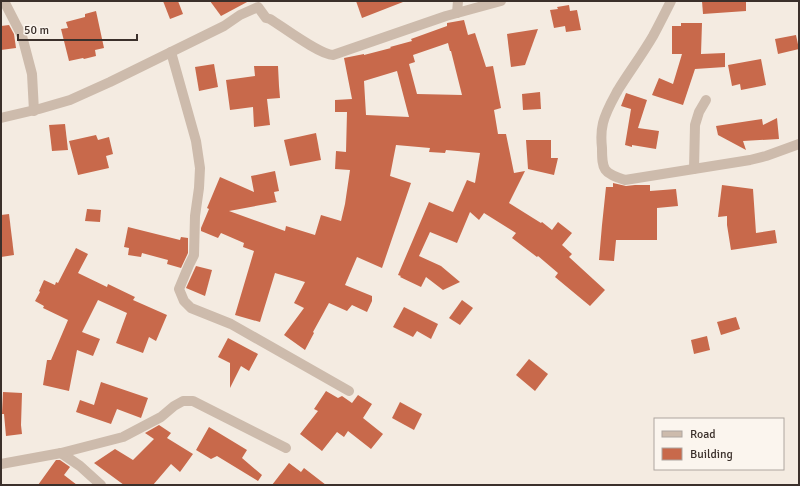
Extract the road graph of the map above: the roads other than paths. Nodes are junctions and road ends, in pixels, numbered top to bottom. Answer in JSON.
{"nodes":[{"id":1,"x":4,"y":1,"type":"edge"},
{"id":2,"x":458,"y":1,"type":"edge"},
{"id":3,"x":502,"y":1,"type":"edge"},
{"id":4,"x":671,"y":1,"type":"edge"},
{"id":5,"x":258,"y":4,"type":"edge"},
{"id":6,"x":457,"y":13,"type":"junction"},
{"id":7,"x":171,"y":52,"type":"junction"},
{"id":8,"x":706,"y":100,"type":"dead end"},
{"id":9,"x":34,"y":111,"type":"junction"},
{"id":10,"x":1,"y":118,"type":"edge"},
{"id":11,"x":799,"y":144,"type":"edge"},
{"id":12,"x":694,"y":169,"type":"junction"},
{"id":13,"x":349,"y":391,"type":"dead end"},
{"id":14,"x":286,"y":448,"type":"dead end"},
{"id":15,"x":61,"y":453,"type":"junction"},
{"id":16,"x":1,"y":464,"type":"edge"},
{"id":17,"x":101,"y":485,"type":"edge"}],
"edges":[{"from":1,"to":9,"type":"street"},
{"from":2,"to":6,"type":"street"},
{"from":3,"to":6,"type":"street"},
{"from":4,"to":12,"type":"street"},
{"from":5,"to":6,"type":"street"},
{"from":5,"to":7,"type":"street"},
{"from":7,"to":9,"type":"street"},
{"from":7,"to":13,"type":"street"},
{"from":8,"to":12,"type":"street"},
{"from":9,"to":10,"type":"street"},
{"from":11,"to":12,"type":"street"},
{"from":14,"to":15,"type":"street"},
{"from":15,"to":16,"type":"street"},
{"from":15,"to":17,"type":"street"}]}
